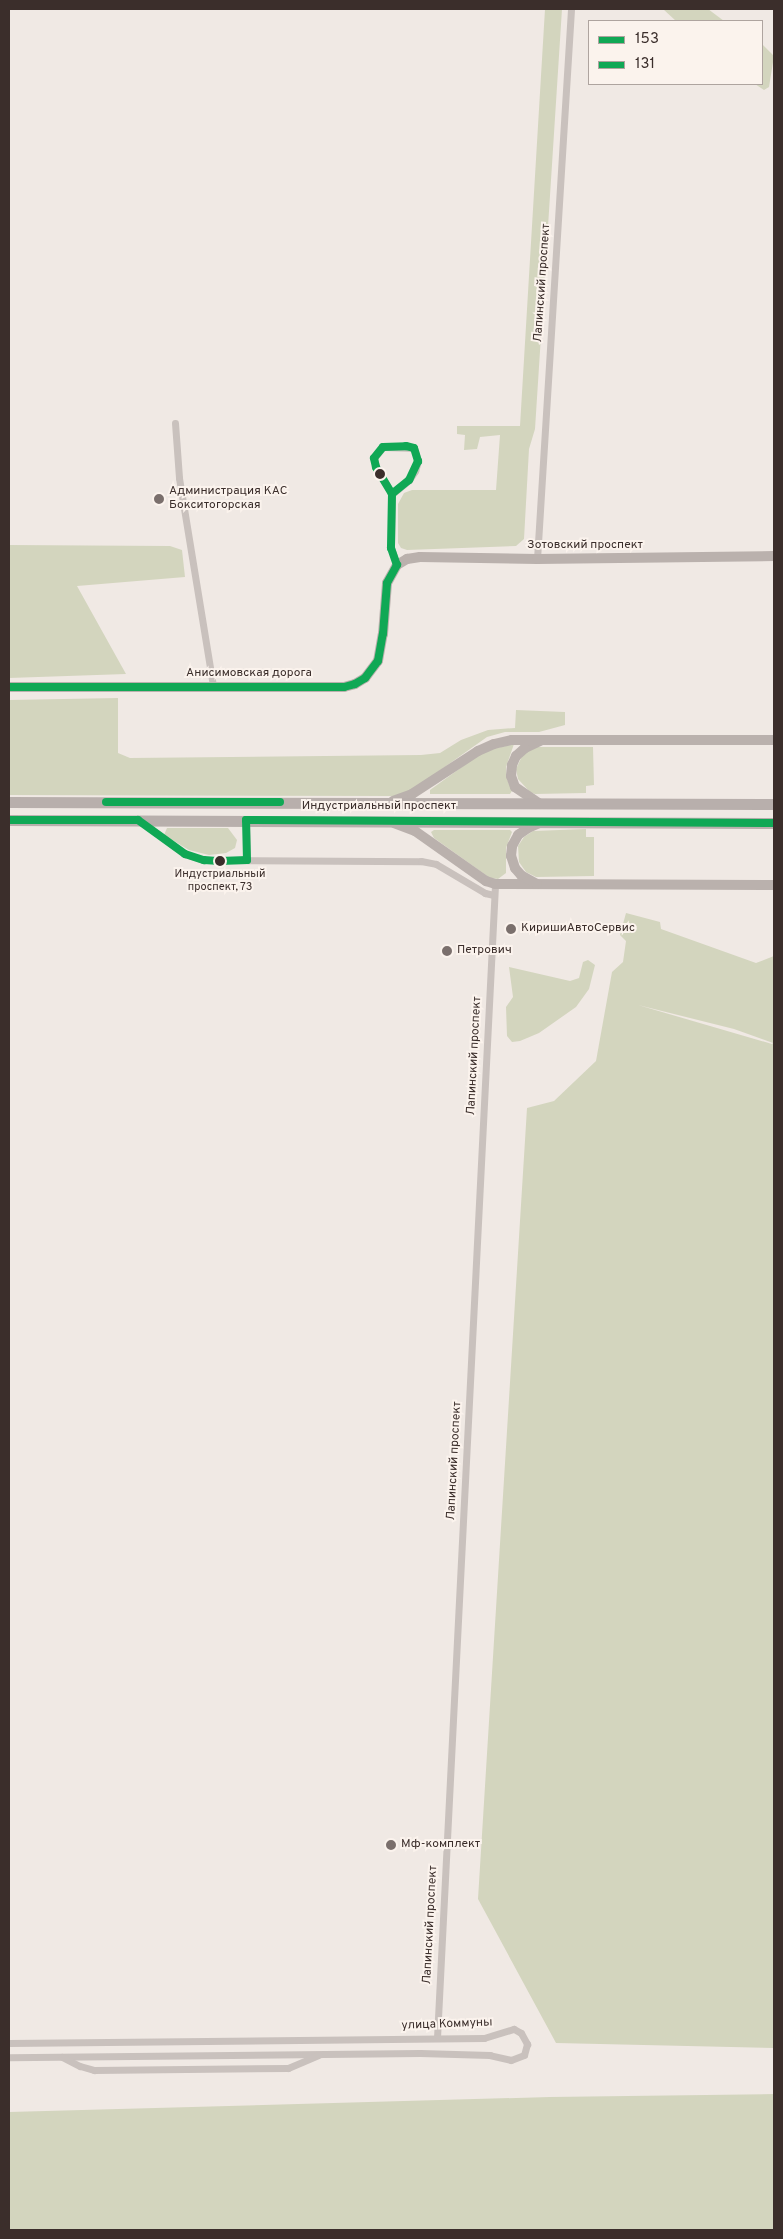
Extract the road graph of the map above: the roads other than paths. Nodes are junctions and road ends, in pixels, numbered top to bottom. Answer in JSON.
{"nodes":[{"id":1,"x":571,"y":9,"type":"edge"},
{"id":2,"x":174,"y":423,"type":"dead end"},
{"id":3,"x":392,"y":494,"type":"junction"},
{"id":4,"x":774,"y":556,"type":"edge"},
{"id":5,"x":537,"y":559,"type":"junction"},
{"id":6,"x":397,"y":565,"type":"junction"},
{"id":7,"x":213,"y":686,"type":"junction"},
{"id":8,"x":9,"y":687,"type":"edge"},
{"id":9,"x":544,"y":739,"type":"junction"},
{"id":10,"x":774,"y":740,"type":"edge"},
{"id":11,"x":9,"y":802,"type":"edge"},
{"id":12,"x":390,"y":802,"type":"junction"},
{"id":13,"x":540,"y":804,"type":"junction"},
{"id":14,"x":774,"y":804,"type":"edge"},
{"id":15,"x":9,"y":820,"type":"edge"},
{"id":16,"x":138,"y":820,"type":"junction"},
{"id":17,"x":246,"y":820,"type":"junction"},
{"id":18,"x":389,"y":820,"type":"junction"},
{"id":19,"x":541,"y":823,"type":"junction"},
{"id":20,"x":774,"y":823,"type":"edge"},
{"id":21,"x":247,"y":860,"type":"junction"},
{"id":22,"x":494,"y":884,"type":"junction"},
{"id":23,"x":540,"y":885,"type":"junction"},
{"id":24,"x":774,"y":886,"type":"edge"},
{"id":25,"x":494,"y":895,"type":"junction"},
{"id":26,"x":437,"y":2038,"type":"junction"},
{"id":27,"x":9,"y":2043,"type":"edge"},
{"id":28,"x":321,"y":2054,"type":"junction"},
{"id":29,"x":9,"y":2057,"type":"edge"},
{"id":30,"x":62,"y":2057,"type":"junction"}],
"edges":[{"from":1,"to":5,"type":"street","name":"Лапинский проспект"},
{"from":2,"to":7,"type":"street"},
{"from":3,"to":3,"type":"street"},
{"from":3,"to":6,"type":"street"},
{"from":4,"to":5,"type":"street","name":"Зотовский проспект"},
{"from":5,"to":6,"type":"street","name":"Зотовский проспект"},
{"from":6,"to":7,"type":"street","name":"Анисимовская дорога"},
{"from":7,"to":8,"type":"street","name":"Анисимовская дорога"},
{"from":9,"to":10,"type":"street"},
{"from":9,"to":12,"type":"street"},
{"from":9,"to":13,"type":"street"},
{"from":11,"to":12,"type":"main road","name":"Индустриальный проспект"},
{"from":12,"to":13,"type":"main road","name":"Индустриальный проспект"},
{"from":13,"to":14,"type":"main road","name":"Индустриальный проспект"},
{"from":15,"to":16,"type":"main road","name":"Индустриальный проспект"},
{"from":16,"to":17,"type":"main road","name":"Индустриальный проспект"},
{"from":16,"to":21,"type":"street"},
{"from":17,"to":18,"type":"main road","name":"Индустриальный проспект"},
{"from":17,"to":21,"type":"street"},
{"from":18,"to":19,"type":"main road","name":"Индустриальный проспект"},
{"from":18,"to":22,"type":"street"},
{"from":19,"to":20,"type":"main road","name":"Индустриальный проспект"},
{"from":19,"to":23,"type":"street"},
{"from":21,"to":25,"type":"street"},
{"from":22,"to":23,"type":"street"},
{"from":22,"to":25,"type":"street","name":"Лапинский проспект"},
{"from":23,"to":24,"type":"street"},
{"from":25,"to":26,"type":"street","name":"Лапинский проспект"},
{"from":26,"to":27,"type":"street","name":"улица Коммуны"},
{"from":26,"to":28,"type":"street","name":"улица Коммуны"},
{"from":28,"to":30,"type":"street","name":"улица Коммуны"},
{"from":28,"to":30,"type":"street"},
{"from":29,"to":30,"type":"street","name":"улица Коммуны"}]}
